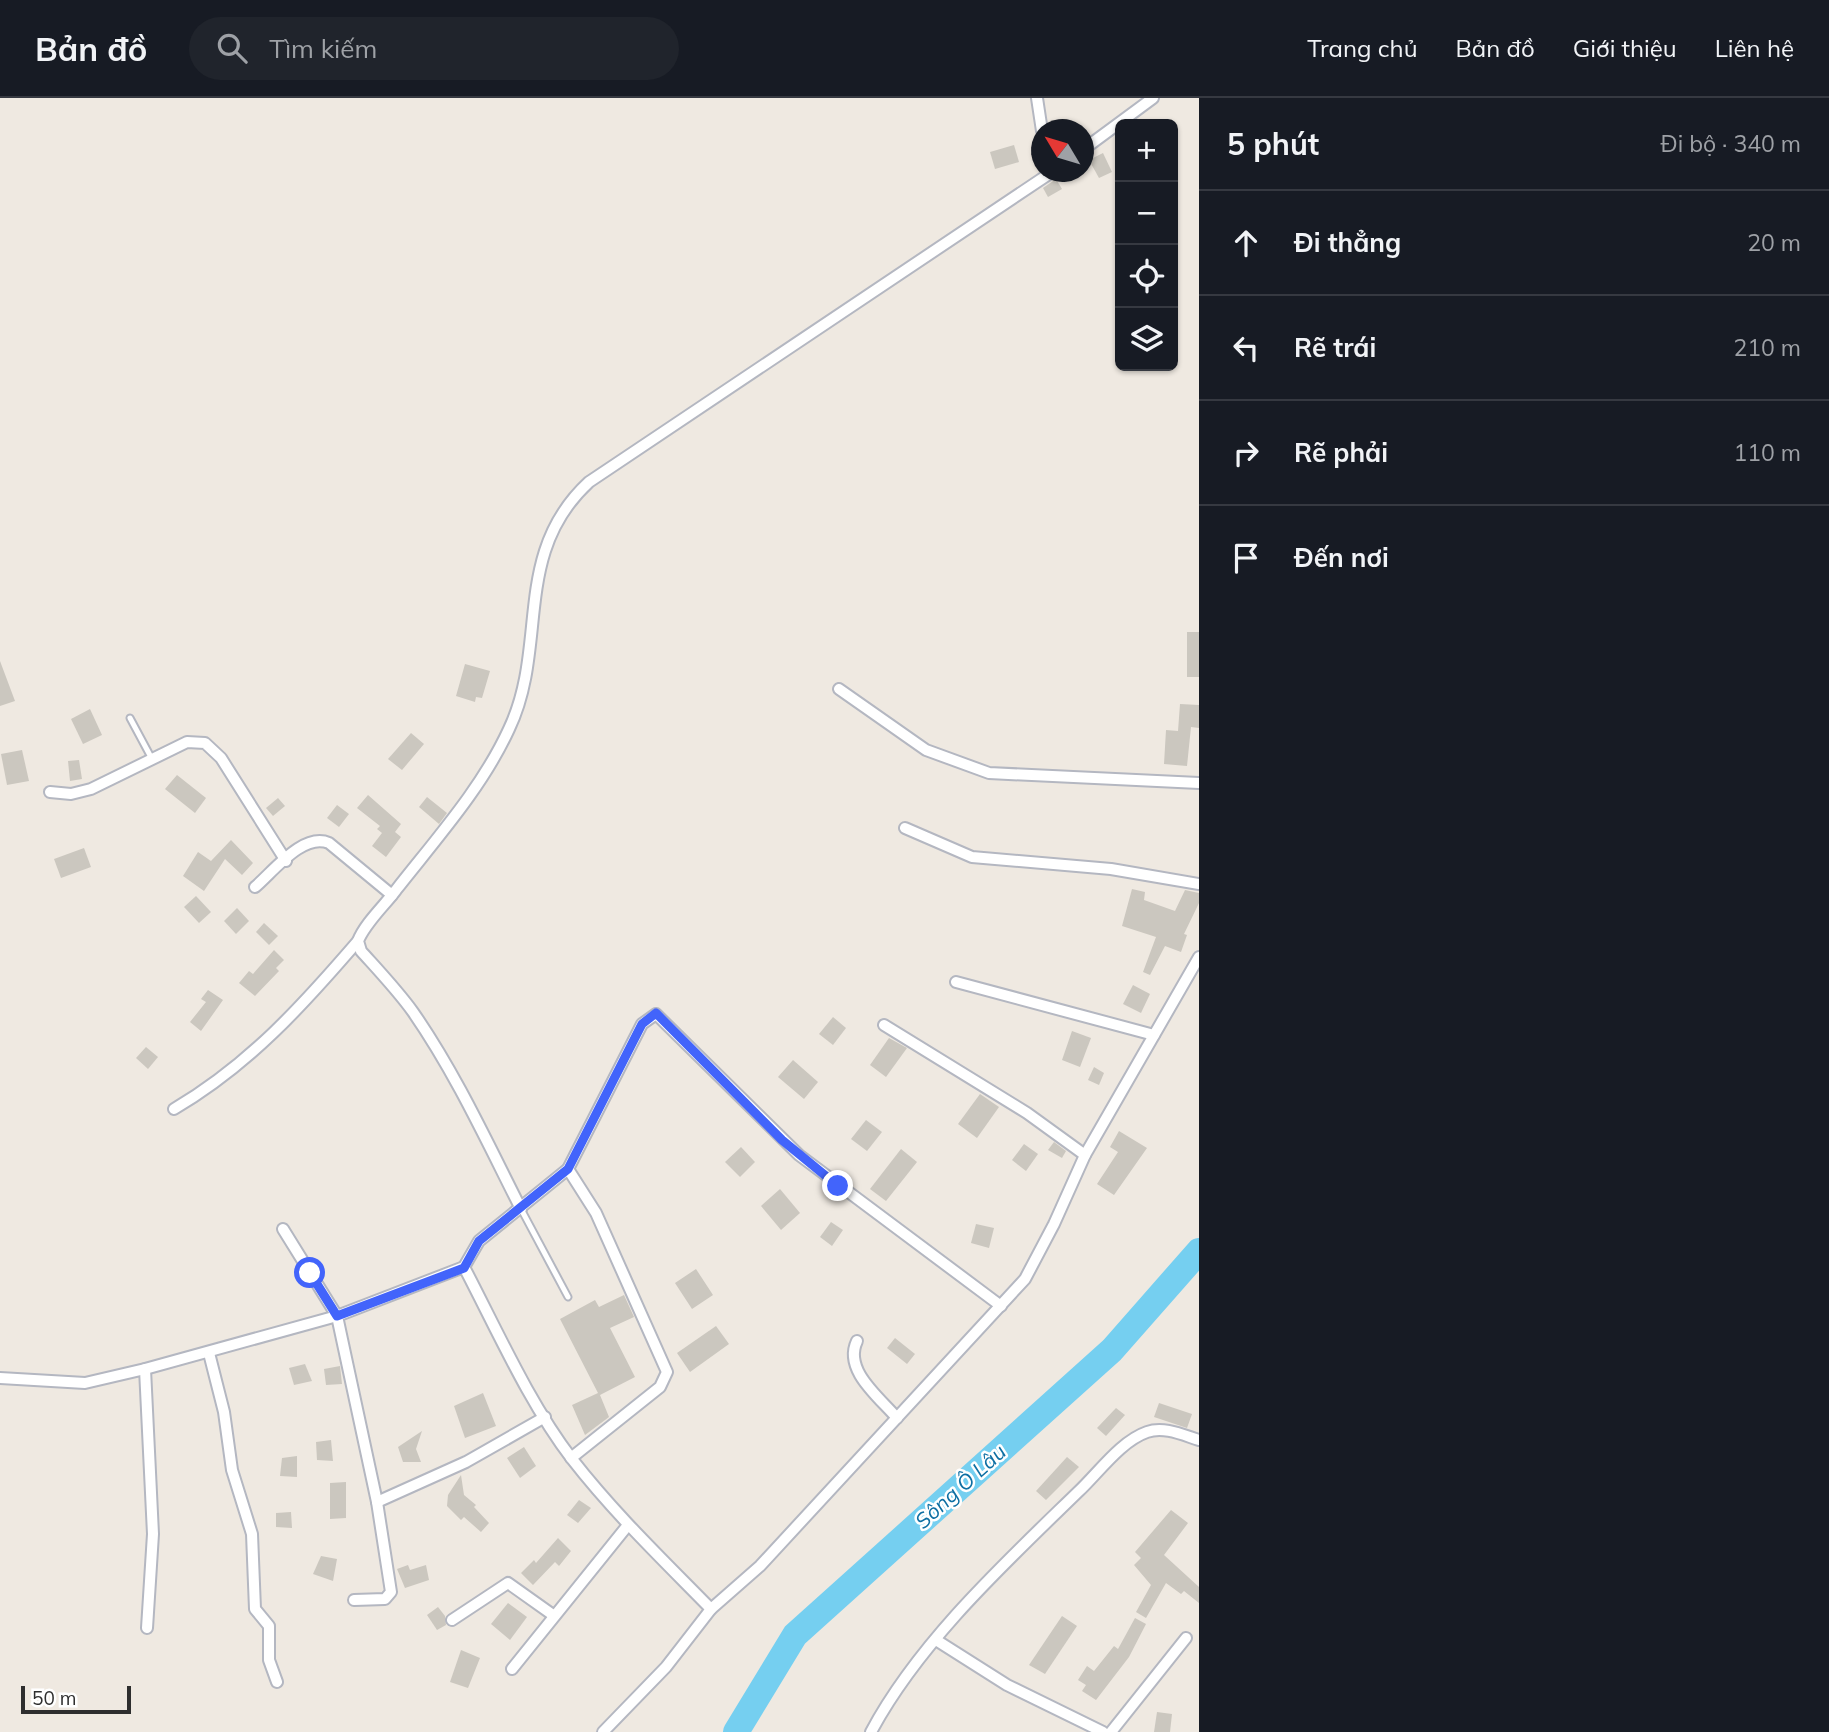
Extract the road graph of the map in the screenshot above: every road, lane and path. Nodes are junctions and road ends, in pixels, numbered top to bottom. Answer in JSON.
{"nodes":[{"id":1,"x":1037,"y":98,"type":"edge"},
{"id":2,"x":1153,"y":98,"type":"edge"},
{"id":3,"x":1040,"y":119,"type":"edge"},
{"id":4,"x":1094,"y":141,"type":"edge"},
{"id":5,"x":1036,"y":182,"type":"edge"},
{"id":6,"x":839,"y":690,"type":"dead end"},
{"id":7,"x":130,"y":719,"type":"dead end"},
{"id":8,"x":152,"y":759,"type":"junction"},
{"id":9,"x":1199,"y":783,"type":"edge"},
{"id":10,"x":50,"y":792,"type":"dead end"},
{"id":11,"x":905,"y":828,"type":"dead end"},
{"id":12,"x":286,"y":861,"type":"junction"},
{"id":13,"x":1199,"y":884,"type":"edge"},
{"id":14,"x":255,"y":887,"type":"dead end"},
{"id":15,"x":392,"y":895,"type":"junction"},
{"id":16,"x":358,"y":941,"type":"junction"},
{"id":17,"x":1199,"y":957,"type":"edge"},
{"id":18,"x":956,"y":982,"type":"dead end"},
{"id":19,"x":884,"y":1024,"type":"dead end"},
{"id":20,"x":1154,"y":1035,"type":"junction"},
{"id":21,"x":174,"y":1109,"type":"dead end"},
{"id":22,"x":1085,"y":1155,"type":"junction"},
{"id":23,"x":568,"y":1169,"type":"junction"},
{"id":24,"x":521,"y":1209,"type":"junction"},
{"id":25,"x":283,"y":1229,"type":"dead end"},
{"id":26,"x":464,"y":1268,"type":"junction"},
{"id":27,"x":568,"y":1297,"type":"dead end"},
{"id":28,"x":1000,"y":1306,"type":"junction"},
{"id":29,"x":337,"y":1316,"type":"junction"},
{"id":30,"x":857,"y":1341,"type":"dead end"},
{"id":31,"x":209,"y":1353,"type":"junction"},
{"id":32,"x":145,"y":1369,"type":"junction"},
{"id":33,"x":0,"y":1378,"type":"edge"},
{"id":34,"x":545,"y":1417,"type":"junction"},
{"id":35,"x":897,"y":1418,"type":"junction"},
{"id":36,"x":1199,"y":1440,"type":"edge"},
{"id":37,"x":571,"y":1458,"type":"junction"},
{"id":38,"x":377,"y":1502,"type":"junction"},
{"id":39,"x":628,"y":1525,"type":"junction"},
{"id":40,"x":354,"y":1600,"type":"dead end"},
{"id":41,"x":711,"y":1609,"type":"junction"},
{"id":42,"x":553,"y":1615,"type":"junction"},
{"id":43,"x":452,"y":1620,"type":"dead end"},
{"id":44,"x":147,"y":1628,"type":"dead end"},
{"id":45,"x":1186,"y":1638,"type":"dead end"},
{"id":46,"x":936,"y":1640,"type":"junction"},
{"id":47,"x":512,"y":1669,"type":"dead end"},
{"id":48,"x":277,"y":1682,"type":"dead end"},
{"id":49,"x":603,"y":1732,"type":"edge"},
{"id":50,"x":871,"y":1732,"type":"edge"},
{"id":51,"x":1103,"y":1732,"type":"edge"},
{"id":52,"x":1111,"y":1732,"type":"edge"}],
"edges":[{"from":1,"to":3,"type":"street"},
{"from":2,"to":4,"type":"street"},
{"from":5,"to":15,"type":"street"},
{"from":6,"to":9,"type":"street"},
{"from":7,"to":8,"type":"lane"},
{"from":8,"to":10,"type":"street"},
{"from":8,"to":12,"type":"street"},
{"from":11,"to":13,"type":"street"},
{"from":12,"to":14,"type":"street"},
{"from":12,"to":15,"type":"street"},
{"from":15,"to":16,"type":"street"},
{"from":16,"to":21,"type":"street"},
{"from":16,"to":24,"type":"street"},
{"from":17,"to":20,"type":"street"},
{"from":18,"to":20,"type":"street"},
{"from":19,"to":22,"type":"street"},
{"from":20,"to":22,"type":"street"},
{"from":22,"to":28,"type":"street"},
{"from":23,"to":24,"type":"street"},
{"from":23,"to":28,"type":"street"},
{"from":23,"to":37,"type":"street"},
{"from":24,"to":26,"type":"street"},
{"from":24,"to":27,"type":"lane"},
{"from":25,"to":29,"type":"street"},
{"from":26,"to":29,"type":"street"},
{"from":26,"to":34,"type":"street"},
{"from":28,"to":35,"type":"street"},
{"from":29,"to":31,"type":"street"},
{"from":29,"to":38,"type":"street"},
{"from":30,"to":35,"type":"street"},
{"from":31,"to":32,"type":"street"},
{"from":31,"to":48,"type":"street"},
{"from":32,"to":33,"type":"street"},
{"from":32,"to":44,"type":"street"},
{"from":34,"to":37,"type":"street"},
{"from":34,"to":38,"type":"street"},
{"from":35,"to":41,"type":"street"},
{"from":36,"to":46,"type":"street"},
{"from":37,"to":39,"type":"street"},
{"from":38,"to":40,"type":"street"},
{"from":39,"to":41,"type":"street"},
{"from":39,"to":42,"type":"street"},
{"from":41,"to":49,"type":"street"},
{"from":42,"to":43,"type":"street"},
{"from":42,"to":47,"type":"street"},
{"from":45,"to":52,"type":"street"},
{"from":46,"to":50,"type":"street"},
{"from":46,"to":51,"type":"street"}]}
